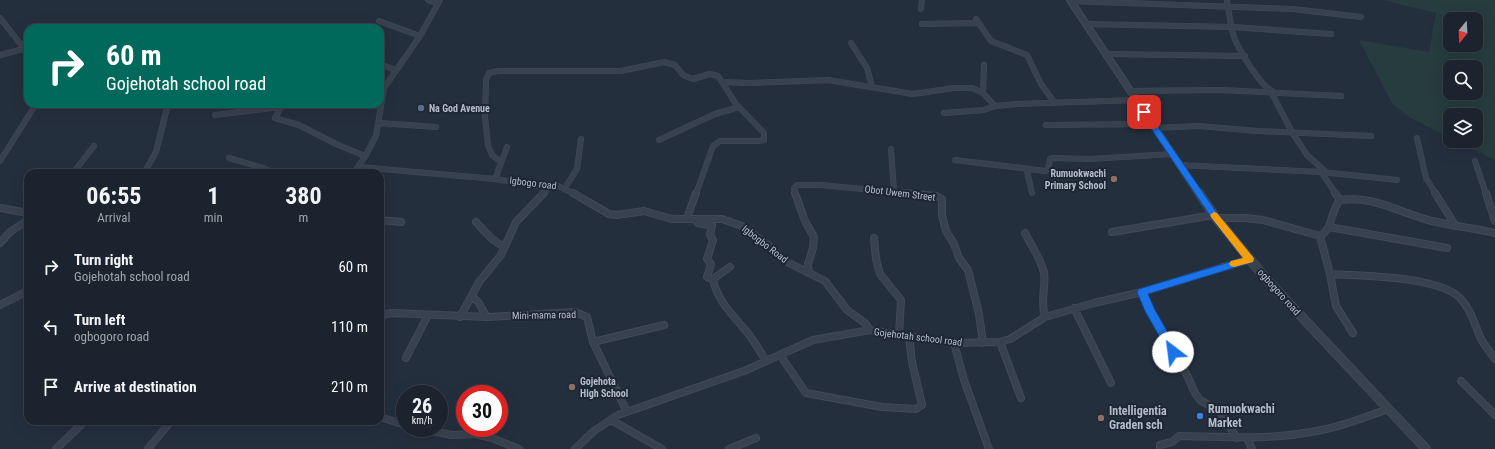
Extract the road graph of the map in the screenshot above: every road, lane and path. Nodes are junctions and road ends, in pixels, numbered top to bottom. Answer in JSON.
{"nodes":[{"id":1,"x":428,"y":0,"type":"edge"},
{"id":2,"x":922,"y":0,"type":"edge"},
{"id":3,"x":1070,"y":0,"type":"edge"},
{"id":4,"x":1227,"y":0,"type":"edge"},
{"id":5,"x":1107,"y":1,"type":"edge"},
{"id":6,"x":439,"y":2,"type":"edge"},
{"id":7,"x":1228,"y":6,"type":"junction"},
{"id":8,"x":921,"y":9,"type":"dead end"},
{"id":9,"x":1361,"y":17,"type":"dead end"},
{"id":10,"x":0,"y":18,"type":"edge"},
{"id":11,"x":379,"y":20,"type":"dead end"},
{"id":12,"x":922,"y":24,"type":"dead end"},
{"id":13,"x":1086,"y":24,"type":"junction"},
{"id":14,"x":1232,"y":27,"type":"junction"},
{"id":15,"x":1331,"y":34,"type":"dead end"},
{"id":16,"x":420,"y":36,"type":"junction"},
{"id":17,"x":851,"y":43,"type":"dead end"},
{"id":18,"x":24,"y":49,"type":"edge"},
{"id":19,"x":24,"y":50,"type":"edge"},
{"id":20,"x":1105,"y":54,"type":"junction"},
{"id":21,"x":0,"y":55,"type":"edge"},
{"id":22,"x":1245,"y":56,"type":"junction"},
{"id":23,"x":984,"y":65,"type":"dead end"},
{"id":24,"x":384,"y":66,"type":"edge"},
{"id":25,"x":396,"y":70,"type":"junction"},
{"id":26,"x":722,"y":82,"type":"junction"},
{"id":27,"x":872,"y":86,"type":"junction"},
{"id":28,"x":384,"y":88,"type":"edge"},
{"id":29,"x":1130,"y":91,"type":"junction"},
{"id":30,"x":1268,"y":91,"type":"junction"},
{"id":31,"x":983,"y":93,"type":"junction"},
{"id":32,"x":1341,"y":96,"type":"dead end"},
{"id":33,"x":1136,"y":100,"type":"junction"},
{"id":34,"x":1055,"y":103,"type":"junction"},
{"id":35,"x":995,"y":106,"type":"junction"},
{"id":36,"x":738,"y":107,"type":"junction"},
{"id":37,"x":33,"y":108,"type":"edge"},
{"id":38,"x":167,"y":108,"type":"edge"},
{"id":39,"x":263,"y":108,"type":"edge"},
{"id":40,"x":280,"y":108,"type":"edge"},
{"id":41,"x":381,"y":108,"type":"edge"},
{"id":42,"x":944,"y":113,"type":"dead end"},
{"id":43,"x":215,"y":115,"type":"dead end"},
{"id":44,"x":379,"y":123,"type":"junction"},
{"id":45,"x":1046,"y":125,"type":"dead end"},
{"id":46,"x":1153,"y":126,"type":"junction"},
{"id":47,"x":436,"y":127,"type":"dead end"},
{"id":48,"x":1292,"y":132,"type":"junction"},
{"id":49,"x":1371,"y":136,"type":"dead end"},
{"id":50,"x":581,"y":138,"type":"dead end"},
{"id":51,"x":1417,"y":138,"type":"dead end"},
{"id":52,"x":658,"y":140,"type":"dead end"},
{"id":53,"x":94,"y":146,"type":"dead end"},
{"id":54,"x":507,"y":147,"type":"dead end"},
{"id":55,"x":891,"y":149,"type":"dead end"},
{"id":56,"x":1172,"y":154,"type":"junction"},
{"id":57,"x":365,"y":156,"type":"junction"},
{"id":58,"x":229,"y":158,"type":"dead end"},
{"id":59,"x":955,"y":160,"type":"dead end"},
{"id":60,"x":0,"y":161,"type":"edge"},
{"id":61,"x":1475,"y":161,"type":"dead end"},
{"id":62,"x":501,"y":162,"type":"junction"},
{"id":63,"x":1179,"y":165,"type":"junction"},
{"id":64,"x":359,"y":167,"type":"joint"},
{"id":65,"x":76,"y":169,"type":"edge"},
{"id":66,"x":146,"y":169,"type":"edge"},
{"id":67,"x":265,"y":169,"type":"edge"},
{"id":68,"x":382,"y":169,"type":"edge"},
{"id":69,"x":384,"y":169,"type":"edge"},
{"id":70,"x":1027,"y":171,"type":"junction"},
{"id":71,"x":1323,"y":172,"type":"junction"},
{"id":72,"x":495,"y":179,"type":"junction"},
{"id":73,"x":1397,"y":180,"type":"dead end"},
{"id":74,"x":552,"y":186,"type":"junction"},
{"id":75,"x":564,"y":188,"type":"junction"},
{"id":76,"x":894,"y":192,"type":"junction"},
{"id":77,"x":1032,"y":193,"type":"dead end"},
{"id":78,"x":1340,"y":200,"type":"junction"},
{"id":79,"x":0,"y":208,"type":"edge"},
{"id":80,"x":24,"y":212,"type":"edge"},
{"id":81,"x":1215,"y":216,"type":"junction"},
{"id":82,"x":687,"y":218,"type":"junction"},
{"id":83,"x":672,"y":219,"type":"joint"},
{"id":84,"x":695,"y":219,"type":"junction"},
{"id":85,"x":384,"y":220,"type":"edge"},
{"id":86,"x":1495,"y":221,"type":"edge"},
{"id":87,"x":401,"y":222,"type":"dead end"},
{"id":88,"x":476,"y":222,"type":"dead end"},
{"id":89,"x":24,"y":223,"type":"edge"},
{"id":90,"x":1455,"y":225,"type":"junction"},
{"id":91,"x":1329,"y":227,"type":"junction"},
{"id":92,"x":1112,"y":232,"type":"dead end"},
{"id":93,"x":1025,"y":233,"type":"dead end"},
{"id":94,"x":1495,"y":233,"type":"edge"},
{"id":95,"x":1320,"y":236,"type":"junction"},
{"id":96,"x":874,"y":238,"type":"dead end"},
{"id":97,"x":0,"y":243,"type":"edge"},
{"id":98,"x":504,"y":247,"type":"junction"},
{"id":99,"x":1447,"y":248,"type":"dead end"},
{"id":100,"x":1249,"y":259,"type":"junction"},
{"id":101,"x":730,"y":267,"type":"dead end"},
{"id":102,"x":809,"y":273,"type":"junction"},
{"id":103,"x":1330,"y":274,"type":"junction"},
{"id":104,"x":713,"y":280,"type":"junction"},
{"id":105,"x":1142,"y":292,"type":"junction"},
{"id":106,"x":24,"y":293,"type":"edge"},
{"id":107,"x":472,"y":296,"type":"junction"},
{"id":108,"x":0,"y":305,"type":"edge"},
{"id":109,"x":1074,"y":308,"type":"junction"},
{"id":110,"x":384,"y":314,"type":"edge"},
{"id":111,"x":428,"y":315,"type":"junction"},
{"id":112,"x":460,"y":317,"type":"junction"},
{"id":113,"x":487,"y":317,"type":"junction"},
{"id":114,"x":1045,"y":317,"type":"junction"},
{"id":115,"x":664,"y":325,"type":"dead end"},
{"id":116,"x":870,"y":330,"type":"junction"},
{"id":117,"x":1353,"y":333,"type":"dead end"},
{"id":118,"x":899,"y":335,"type":"junction"},
{"id":119,"x":909,"y":336,"type":"junction"},
{"id":120,"x":593,"y":342,"type":"junction"},
{"id":121,"x":1000,"y":342,"type":"junction"},
{"id":122,"x":954,"y":343,"type":"junction"},
{"id":123,"x":983,"y":343,"type":"junction"},
{"id":124,"x":780,"y":355,"type":"junction"},
{"id":125,"x":406,"y":358,"type":"dead end"},
{"id":126,"x":1495,"y":359,"type":"edge"},
{"id":127,"x":766,"y":361,"type":"junction"},
{"id":128,"x":1461,"y":381,"type":"dead end"},
{"id":129,"x":1111,"y":382,"type":"dead end"},
{"id":130,"x":1021,"y":398,"type":"dead end"},
{"id":131,"x":1388,"y":409,"type":"junction"},
{"id":132,"x":627,"y":412,"type":"junction"},
{"id":133,"x":1495,"y":414,"type":"edge"},
{"id":134,"x":384,"y":418,"type":"edge"},
{"id":135,"x":611,"y":420,"type":"junction"},
{"id":136,"x":396,"y":422,"type":"edge"},
{"id":137,"x":80,"y":425,"type":"edge"},
{"id":138,"x":168,"y":425,"type":"edge"},
{"id":139,"x":448,"y":434,"type":"edge"},
{"id":140,"x":756,"y":438,"type":"dead end"},
{"id":141,"x":1237,"y":438,"type":"junction"},
{"id":142,"x":1247,"y":438,"type":"junction"},
{"id":143,"x":56,"y":449,"type":"edge"},
{"id":144,"x":148,"y":449,"type":"edge"},
{"id":145,"x":519,"y":449,"type":"edge"},
{"id":146,"x":575,"y":449,"type":"edge"},
{"id":147,"x":662,"y":449,"type":"edge"},
{"id":148,"x":729,"y":449,"type":"edge"},
{"id":149,"x":989,"y":449,"type":"edge"},
{"id":150,"x":1160,"y":449,"type":"edge"},
{"id":151,"x":1252,"y":449,"type":"edge"},
{"id":152,"x":1426,"y":449,"type":"edge"}],
"edges":[{"from":1,"to":6,"type":"street"},
{"from":2,"to":8,"type":"street"},
{"from":3,"to":5,"type":"street"},
{"from":3,"to":13,"type":"street","name":"ogbogoro road"},
{"from":4,"to":7,"type":"street"},
{"from":5,"to":7,"type":"street"},
{"from":6,"to":16,"type":"street"},
{"from":7,"to":9,"type":"street"},
{"from":7,"to":14,"type":"street"},
{"from":10,"to":18,"type":"street"},
{"from":11,"to":16,"type":"street"},
{"from":12,"to":34,"type":"street"},
{"from":13,"to":14,"type":"street"},
{"from":13,"to":20,"type":"street","name":"ogbogoro road"},
{"from":14,"to":15,"type":"street"},
{"from":14,"to":22,"type":"street"},
{"from":16,"to":25,"type":"street"},
{"from":17,"to":27,"type":"street"},
{"from":19,"to":21,"type":"street"},
{"from":20,"to":22,"type":"street"},
{"from":20,"to":29,"type":"street","name":"ogbogoro road"},
{"from":22,"to":30,"type":"street"},
{"from":23,"to":31,"type":"street"},
{"from":24,"to":25,"type":"street"},
{"from":25,"to":28,"type":"street"},
{"from":26,"to":27,"type":"street"},
{"from":26,"to":36,"type":"street"},
{"from":26,"to":62,"type":"street"},
{"from":27,"to":31,"type":"street"},
{"from":29,"to":30,"type":"street"},
{"from":29,"to":33,"type":"street","name":"ogbogoro road"},
{"from":30,"to":32,"type":"street"},
{"from":30,"to":48,"type":"street"},
{"from":31,"to":35,"type":"street"},
{"from":33,"to":34,"type":"street"},
{"from":33,"to":46,"type":"street","name":"ogbogoro road"},
{"from":34,"to":35,"type":"street"},
{"from":35,"to":42,"type":"street"},
{"from":36,"to":52,"type":"street"},
{"from":36,"to":82,"type":"street"},
{"from":37,"to":60,"type":"street"},
{"from":38,"to":66,"type":"street"},
{"from":39,"to":43,"type":"street"},
{"from":40,"to":57,"type":"street"},
{"from":41,"to":44,"type":"street"},
{"from":44,"to":47,"type":"street"},
{"from":44,"to":57,"type":"street"},
{"from":45,"to":46,"type":"street"},
{"from":46,"to":48,"type":"street"},
{"from":46,"to":56,"type":"street","name":"ogbogoro road"},
{"from":48,"to":49,"type":"street"},
{"from":48,"to":71,"type":"street"},
{"from":50,"to":75,"type":"street","name":"Igbogo road"},
{"from":51,"to":90,"type":"street"},
{"from":53,"to":65,"type":"street"},
{"from":54,"to":62,"type":"street","name":"Igbogo road"},
{"from":55,"to":76,"type":"street"},
{"from":56,"to":63,"type":"street","name":"ogbogoro road"},
{"from":56,"to":70,"type":"street"},
{"from":57,"to":64,"type":"street"},
{"from":58,"to":67,"type":"street"},
{"from":59,"to":70,"type":"street"},
{"from":61,"to":86,"type":"street"},
{"from":62,"to":72,"type":"street","name":"Igbogo road"},
{"from":63,"to":71,"type":"street"},
{"from":63,"to":81,"type":"street","name":"ogbogoro road"},
{"from":64,"to":68,"type":"street"},
{"from":69,"to":72,"type":"street"},
{"from":70,"to":77,"type":"street"},
{"from":71,"to":73,"type":"street"},
{"from":71,"to":78,"type":"street"},
{"from":72,"to":74,"type":"street","name":"Igbogo road"},
{"from":74,"to":75,"type":"street","name":"Igbogo road"},
{"from":74,"to":98,"type":"street"},
{"from":75,"to":83,"type":"street","name":"Igbogo road"},
{"from":76,"to":102,"type":"street","name":"Obot Uwem Street"},
{"from":76,"to":123,"type":"street","name":"Obot Uwem Street"},
{"from":78,"to":90,"type":"street"},
{"from":78,"to":91,"type":"street"},
{"from":79,"to":80,"type":"street"},
{"from":81,"to":92,"type":"street"},
{"from":81,"to":95,"type":"street"},
{"from":81,"to":100,"type":"street","name":"ogbogoro road"},
{"from":82,"to":83,"type":"street","name":"Igbogbo Road"},
{"from":82,"to":84,"type":"street","name":"Igbogbo Road"},
{"from":84,"to":102,"type":"street","name":"Igbogbo Road"},
{"from":84,"to":104,"type":"street"},
{"from":85,"to":87,"type":"street"},
{"from":88,"to":98,"type":"street"},
{"from":89,"to":97,"type":"street"},
{"from":90,"to":94,"type":"street"},
{"from":91,"to":95,"type":"street"},
{"from":91,"to":99,"type":"street"},
{"from":93,"to":114,"type":"street"},
{"from":95,"to":103,"type":"street"},
{"from":96,"to":118,"type":"street"},
{"from":98,"to":107,"type":"street"},
{"from":100,"to":105,"type":"street","name":"Gojehotah school road"},
{"from":100,"to":131,"type":"street","name":"ogbogoro road"},
{"from":101,"to":104,"type":"street"},
{"from":102,"to":116,"type":"street"},
{"from":103,"to":117,"type":"street"},
{"from":103,"to":126,"type":"street"},
{"from":104,"to":127,"type":"street"},
{"from":105,"to":109,"type":"street","name":"Gojehotah school road"},
{"from":105,"to":141,"type":"street"},
{"from":106,"to":108,"type":"street"},
{"from":107,"to":112,"type":"street"},
{"from":107,"to":113,"type":"street"},
{"from":109,"to":114,"type":"street","name":"Gojehotah school road"},
{"from":109,"to":129,"type":"street"},
{"from":110,"to":111,"type":"street","name":"Mini-mama road"},
{"from":111,"to":112,"type":"street","name":"Mini-mama road"},
{"from":111,"to":125,"type":"street"},
{"from":112,"to":113,"type":"street","name":"Mini-mama road"},
{"from":113,"to":120,"type":"street","name":"Mini-mama road"},
{"from":114,"to":121,"type":"street","name":"Gojehotah school road"},
{"from":115,"to":120,"type":"street"},
{"from":116,"to":118,"type":"street","name":"Gojehotah school road"},
{"from":116,"to":124,"type":"street","name":"Gojehotah school road"},
{"from":118,"to":119,"type":"street","name":"Gojehotah school road"},
{"from":119,"to":122,"type":"street","name":"Gojehotah school road"},
{"from":119,"to":124,"type":"street"},
{"from":120,"to":132,"type":"street","name":"Mini-mama road"},
{"from":121,"to":123,"type":"street","name":"Gojehotah school road"},
{"from":121,"to":130,"type":"street"},
{"from":122,"to":123,"type":"street","name":"Gojehotah school road"},
{"from":122,"to":149,"type":"street"},
{"from":124,"to":127,"type":"street","name":"Gojehotah school road"},
{"from":127,"to":132,"type":"street","name":"Gojehotah school road"},
{"from":128,"to":133,"type":"street"},
{"from":131,"to":142,"type":"street"},
{"from":131,"to":152,"type":"street","name":"ogbogoro road"},
{"from":132,"to":135,"type":"street","name":"Gojehotah school road"},
{"from":134,"to":136,"type":"street"},
{"from":135,"to":146,"type":"street","name":"Gojehotah school road"},
{"from":135,"to":147,"type":"street"},
{"from":137,"to":143,"type":"street"},
{"from":138,"to":144,"type":"street"},
{"from":139,"to":145,"type":"street"},
{"from":140,"to":148,"type":"street"},
{"from":141,"to":142,"type":"street"},
{"from":141,"to":150,"type":"street"},
{"from":142,"to":151,"type":"street"}]}
